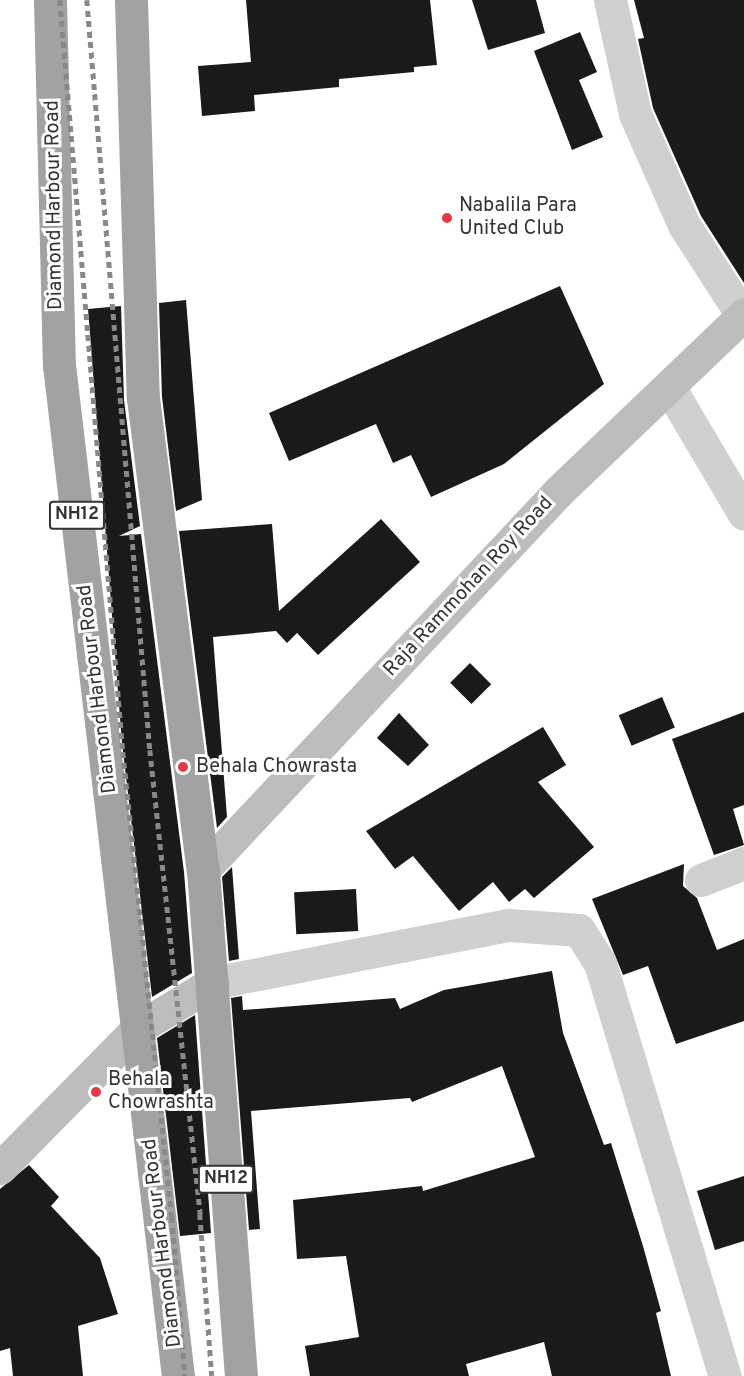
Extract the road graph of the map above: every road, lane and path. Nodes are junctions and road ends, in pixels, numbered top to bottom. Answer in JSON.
{"nodes":[{"id":1,"x":50,"y":0,"type":"edge"},
{"id":2,"x":131,"y":0,"type":"edge"},
{"id":3,"x":610,"y":0,"type":"edge"},
{"id":4,"x":743,"y":315,"type":"edge"},
{"id":5,"x":669,"y":387,"type":"junction"},
{"id":6,"x":744,"y":514,"type":"edge"},
{"id":7,"x":744,"y":863,"type":"edge"},
{"id":8,"x":203,"y":870,"type":"junction"},
{"id":9,"x":701,"y":880,"type":"dead end"},
{"id":10,"x":212,"y":983,"type":"junction"},
{"id":11,"x":138,"y":1028,"type":"junction"},
{"id":12,"x":0,"y":1168,"type":"edge"},
{"id":13,"x":178,"y":1376,"type":"edge"},
{"id":14,"x":241,"y":1376,"type":"edge"},
{"id":15,"x":725,"y":1376,"type":"edge"}],
"edges":[{"from":1,"to":11,"type":"highway","name":"Diamond Harbour Road","number":"NH12"},
{"from":2,"to":8,"type":"highway","number":"NH12"},
{"from":3,"to":4,"type":"street"},
{"from":4,"to":5,"type":"main road","name":"Raja Rammohan Roy Road"},
{"from":5,"to":6,"type":"street"},
{"from":5,"to":8,"type":"main road","name":"Raja Rammohan Roy Road"},
{"from":7,"to":9,"type":"street"},
{"from":8,"to":10,"type":"highway","number":"NH12"},
{"from":10,"to":11,"type":"main road"},
{"from":10,"to":14,"type":"highway","number":"NH12"},
{"from":10,"to":15,"type":"street"},
{"from":11,"to":12,"type":"main road"},
{"from":11,"to":13,"type":"highway","name":"Diamond Harbour Road","number":"NH12"}]}
